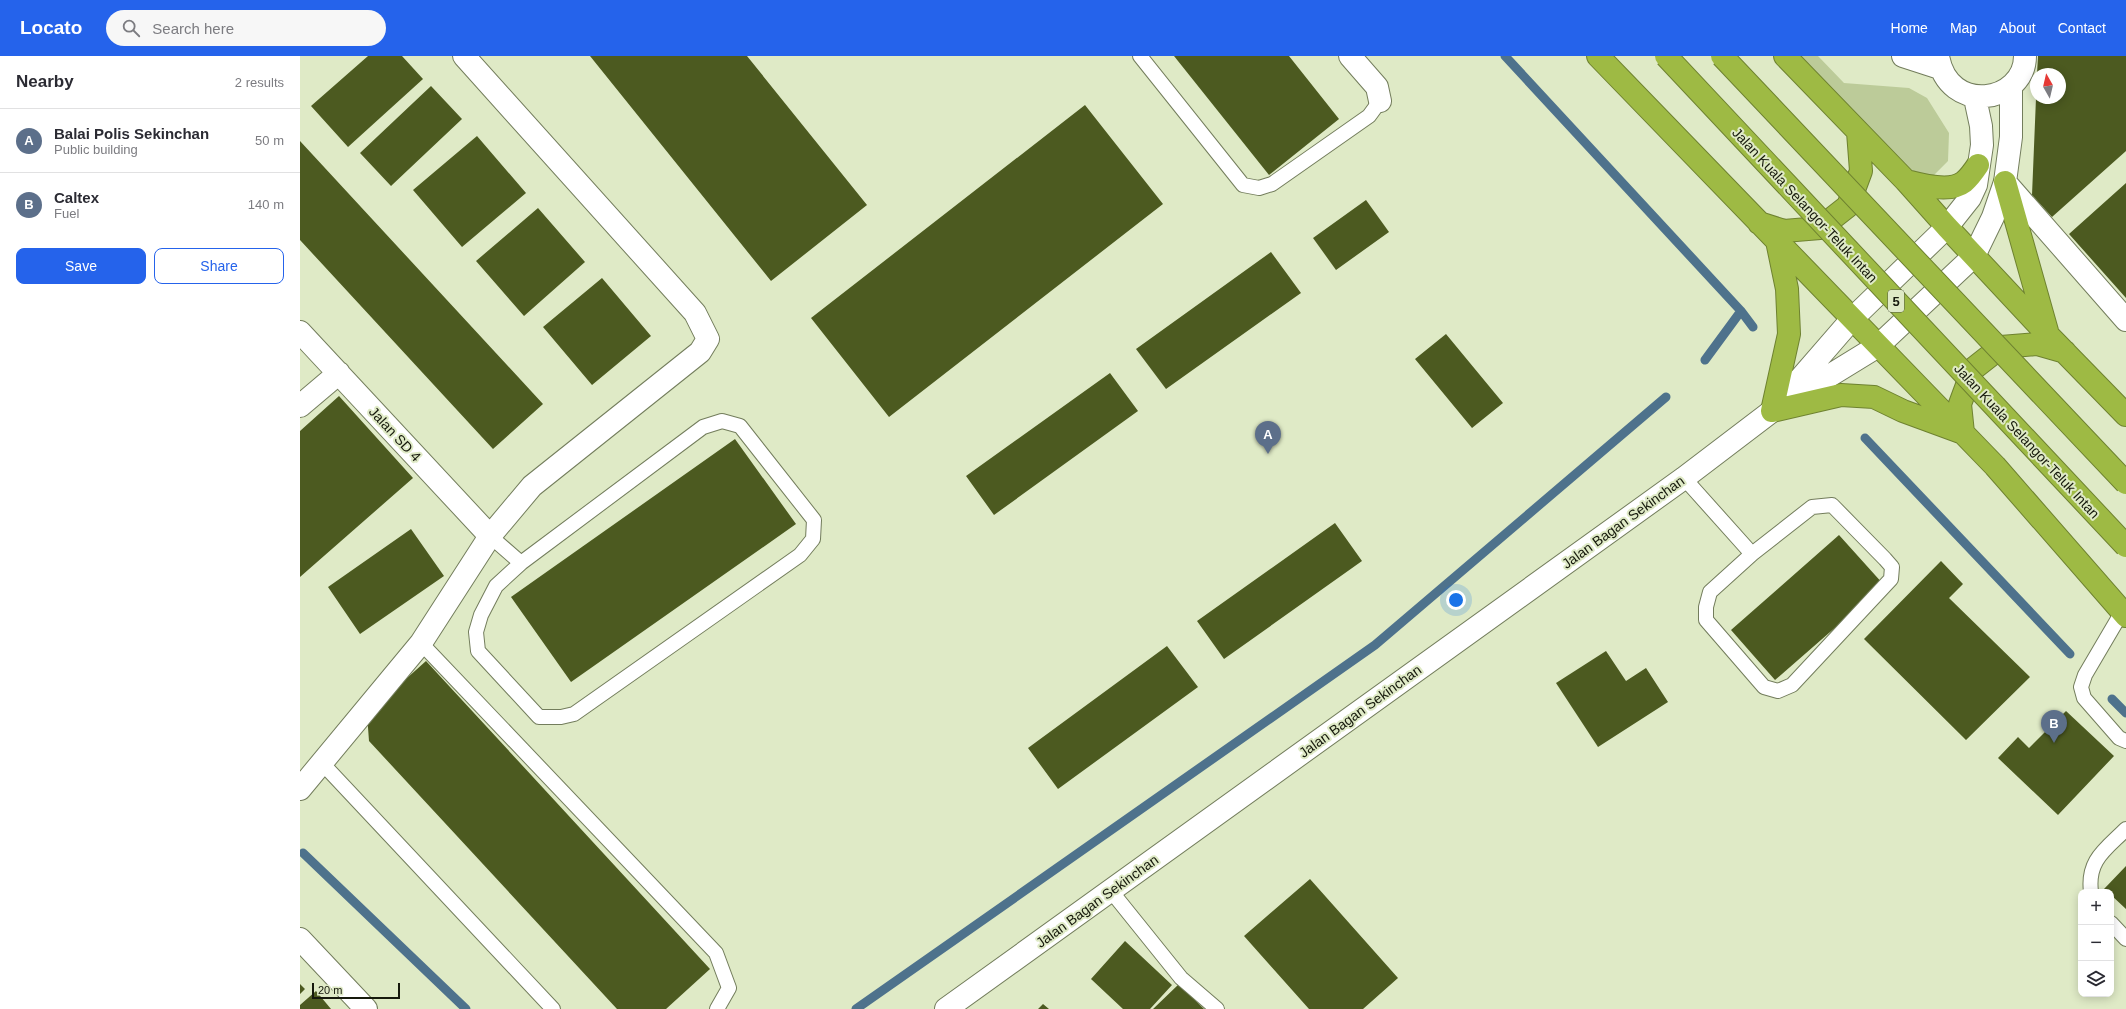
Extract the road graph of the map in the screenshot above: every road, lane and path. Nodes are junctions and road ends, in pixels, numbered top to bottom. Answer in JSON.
{"nodes":[{"id":1,"x":464,"y":56,"type":"edge"},
{"id":2,"x":1140,"y":56,"type":"edge"},
{"id":3,"x":1350,"y":56,"type":"edge"},
{"id":4,"x":1598,"y":56,"type":"edge"},
{"id":5,"x":1666,"y":56,"type":"edge"},
{"id":6,"x":1722,"y":56,"type":"edge"},
{"id":7,"x":1785,"y":56,"type":"edge"},
{"id":8,"x":1903,"y":56,"type":"edge"},
{"id":9,"x":2025,"y":56,"type":"edge"},
{"id":10,"x":1939,"y":62,"type":"edge"},
{"id":11,"x":2011,"y":86,"type":"junction"},
{"id":12,"x":1974,"y":98,"type":"junction"},
{"id":13,"x":1380,"y":101,"type":"joint"},
{"id":14,"x":1858,"y":132,"type":"junction"},
{"id":15,"x":1978,"y":166,"type":"junction"},
{"id":16,"x":1906,"y":181,"type":"junction"},
{"id":17,"x":2005,"y":182,"type":"junction"},
{"id":18,"x":1759,"y":223,"type":"junction"},
{"id":19,"x":1947,"y":227,"type":"junction"},
{"id":20,"x":1777,"y":241,"type":"junction"},
{"id":21,"x":1974,"y":256,"type":"junction"},
{"id":22,"x":1852,"y":319,"type":"junction"},
{"id":23,"x":2126,"y":320,"type":"edge"},
{"id":24,"x":300,"y":332,"type":"edge"},
{"id":25,"x":2047,"y":334,"type":"junction"},
{"id":26,"x":1878,"y":346,"type":"junction"},
{"id":27,"x":2065,"y":352,"type":"junction"},
{"id":28,"x":339,"y":373,"type":"junction"},
{"id":29,"x":300,"y":406,"type":"edge"},
{"id":30,"x":1772,"y":412,"type":"junction"},
{"id":31,"x":2126,"y":415,"type":"edge"},
{"id":32,"x":1963,"y":433,"type":"junction"},
{"id":33,"x":1684,"y":478,"type":"junction"},
{"id":34,"x":2126,"y":483,"type":"edge"},
{"id":35,"x":490,"y":536,"type":"junction"},
{"id":36,"x":2126,"y":546,"type":"edge"},
{"id":37,"x":1752,"y":554,"type":"junction"},
{"id":38,"x":521,"y":563,"type":"junction"},
{"id":39,"x":2124,"y":614,"type":"edge"},
{"id":40,"x":421,"y":642,"type":"junction"},
{"id":41,"x":2126,"y":741,"type":"edge"},
{"id":42,"x":322,"y":763,"type":"junction"},
{"id":43,"x":300,"y":789,"type":"edge"},
{"id":44,"x":2126,"y":829,"type":"edge"},
{"id":45,"x":2091,"y":889,"type":"edge"},
{"id":46,"x":1111,"y":890,"type":"junction"},
{"id":47,"x":2113,"y":925,"type":"edge"},
{"id":48,"x":300,"y":939,"type":"edge"},
{"id":49,"x":2126,"y":939,"type":"edge"},
{"id":50,"x":366,"y":1009,"type":"edge"},
{"id":51,"x":553,"y":1009,"type":"edge"},
{"id":52,"x":717,"y":1009,"type":"edge"},
{"id":53,"x":946,"y":1009,"type":"edge"},
{"id":54,"x":1217,"y":1009,"type":"edge"}],
"edges":[{"from":1,"to":35,"type":"street"},
{"from":2,"to":13,"type":"lane"},
{"from":3,"to":13,"type":"street"},
{"from":4,"to":18,"type":"highway"},
{"from":5,"to":36,"type":"highway","name":"Jalan Kuala Selangor-Teluk Intan","number":"5","bridge":true},
{"from":6,"to":34,"type":"highway","bridge":true},
{"from":7,"to":14,"type":"highway"},
{"from":8,"to":10,"type":"street"},
{"from":9,"to":11,"type":"street"},
{"from":10,"to":12,"type":"street"},
{"from":11,"to":12,"type":"street"},
{"from":11,"to":17,"type":"street","name":"Jalan Bagan Sekinchan"},
{"from":12,"to":15,"type":"street","name":"Jalan Bagan Sekinchan"},
{"from":14,"to":16,"type":"highway"},
{"from":14,"to":18,"type":"highway"},
{"from":15,"to":16,"type":"highway"},
{"from":15,"to":19,"type":"street","name":"Jalan Bagan Sekinchan"},
{"from":16,"to":19,"type":"highway"},
{"from":17,"to":21,"type":"street","name":"Jalan Bagan Sekinchan"},
{"from":17,"to":23,"type":"street"},
{"from":17,"to":25,"type":"highway"},
{"from":18,"to":20,"type":"highway"},
{"from":19,"to":21,"type":"highway"},
{"from":19,"to":22,"type":"street","name":"Jalan Bagan Sekinchan"},
{"from":20,"to":22,"type":"highway"},
{"from":20,"to":30,"type":"highway"},
{"from":21,"to":25,"type":"highway"},
{"from":21,"to":26,"type":"street","name":"Jalan Bagan Sekinchan"},
{"from":22,"to":26,"type":"highway"},
{"from":22,"to":30,"type":"street","name":"Jalan Bagan Sekinchan"},
{"from":24,"to":28,"type":"street","name":"Jalan SD 4"},
{"from":25,"to":27,"type":"highway"},
{"from":26,"to":30,"type":"street","name":"Jalan Bagan Sekinchan"},
{"from":26,"to":32,"type":"highway"},
{"from":27,"to":31,"type":"highway"},
{"from":27,"to":32,"type":"highway"},
{"from":28,"to":29,"type":"street"},
{"from":28,"to":35,"type":"street","name":"Jalan SD 4"},
{"from":30,"to":32,"type":"highway"},
{"from":30,"to":33,"type":"street","name":"Jalan Bagan Sekinchan"},
{"from":32,"to":39,"type":"highway"},
{"from":33,"to":37,"type":"lane"},
{"from":33,"to":46,"type":"street","name":"Jalan Bagan Sekinchan"},
{"from":35,"to":38,"type":"lane"},
{"from":35,"to":40,"type":"street"},
{"from":37,"to":37,"type":"lane"},
{"from":38,"to":38,"type":"lane"},
{"from":39,"to":41,"type":"lane"},
{"from":40,"to":42,"type":"street"},
{"from":40,"to":52,"type":"lane"},
{"from":42,"to":43,"type":"street"},
{"from":42,"to":51,"type":"lane"},
{"from":44,"to":45,"type":"lane"},
{"from":46,"to":53,"type":"street","name":"Jalan Bagan Sekinchan"},
{"from":46,"to":54,"type":"lane"},
{"from":47,"to":49,"type":"lane"},
{"from":48,"to":50,"type":"street"}]}
